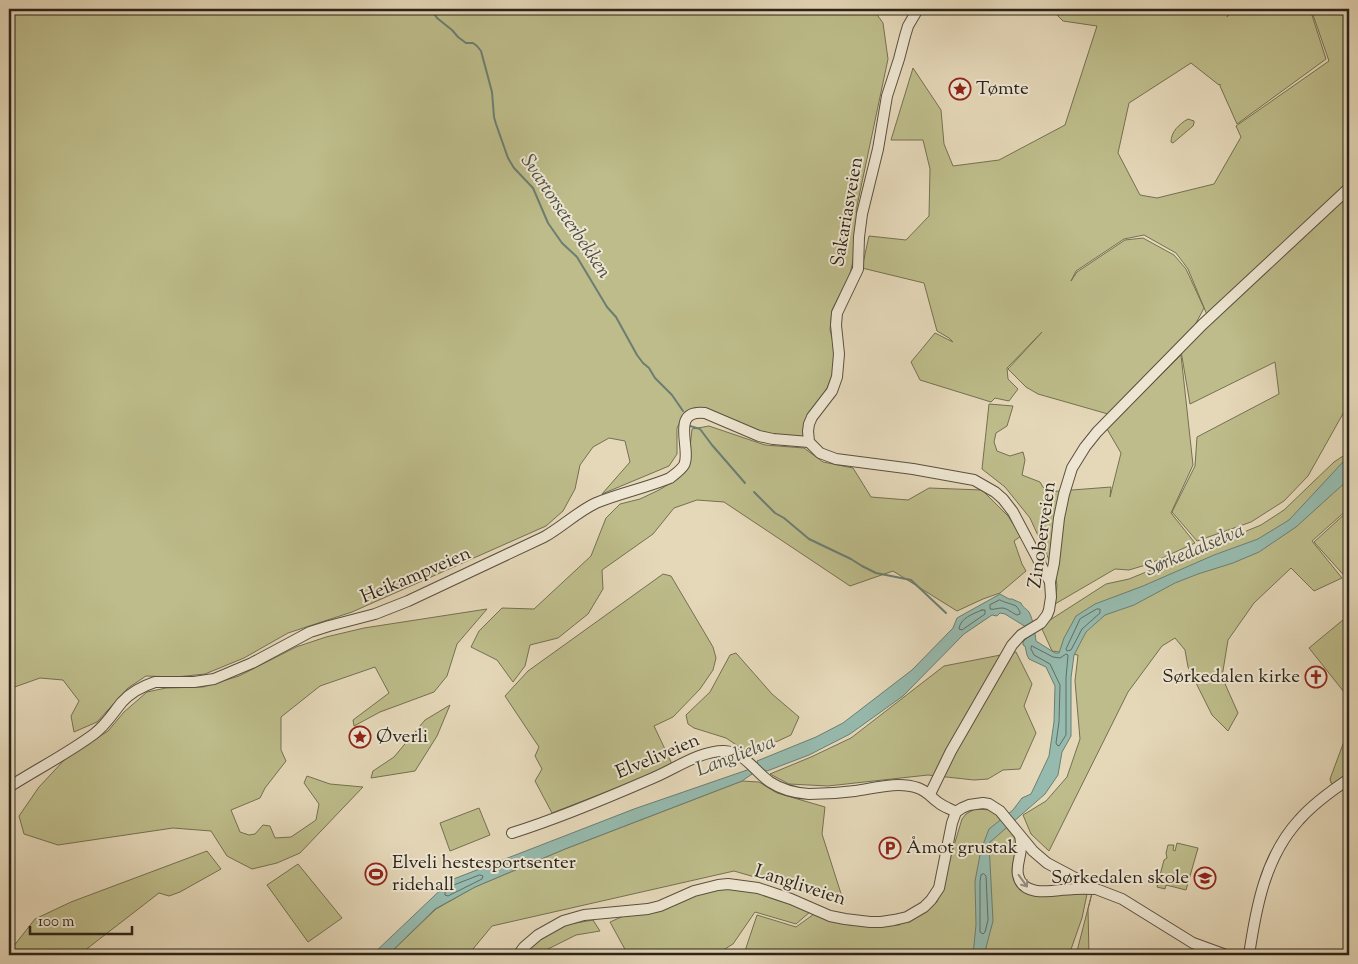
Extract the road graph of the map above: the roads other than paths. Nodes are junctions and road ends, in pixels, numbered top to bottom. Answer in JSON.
{"nodes":[{"id":1,"x":918,"y":9,"type":"edge"},
{"id":2,"x":1349,"y":188,"type":"edge"},
{"id":3,"x":809,"y":442,"type":"junction"},
{"id":4,"x":1050,"y":582,"type":"junction"},
{"id":5,"x":1349,"y":779,"type":"edge"},
{"id":6,"x":9,"y":788,"type":"edge"},
{"id":7,"x":930,"y":794,"type":"junction"},
{"id":8,"x":956,"y":812,"type":"junction"},
{"id":9,"x":512,"y":833,"type":"dead end"},
{"id":10,"x":1020,"y":834,"type":"junction"},
{"id":11,"x":1096,"y":889,"type":"junction"},
{"id":12,"x":518,"y":955,"type":"edge"},
{"id":13,"x":1226,"y":955,"type":"edge"},
{"id":14,"x":1249,"y":955,"type":"edge"}],
"edges":[{"from":1,"to":3,"type":"street","name":"Sakariasveien"},
{"from":2,"to":4,"type":"street","name":"Zinoberveien"},
{"from":3,"to":4,"type":"street"},
{"from":3,"to":6,"type":"street","name":"Heikampveien"},
{"from":4,"to":7,"type":"street","name":"Zinoberveien"},
{"from":5,"to":14,"type":"street"},
{"from":7,"to":8,"type":"street"},
{"from":7,"to":9,"type":"street","name":"Elveliveien"},
{"from":8,"to":10,"type":"street"},
{"from":8,"to":12,"type":"street","name":"Langliveien"},
{"from":10,"to":11,"type":"street"},
{"from":10,"to":11,"type":"street","one_way":true},
{"from":11,"to":13,"type":"street"}]}
